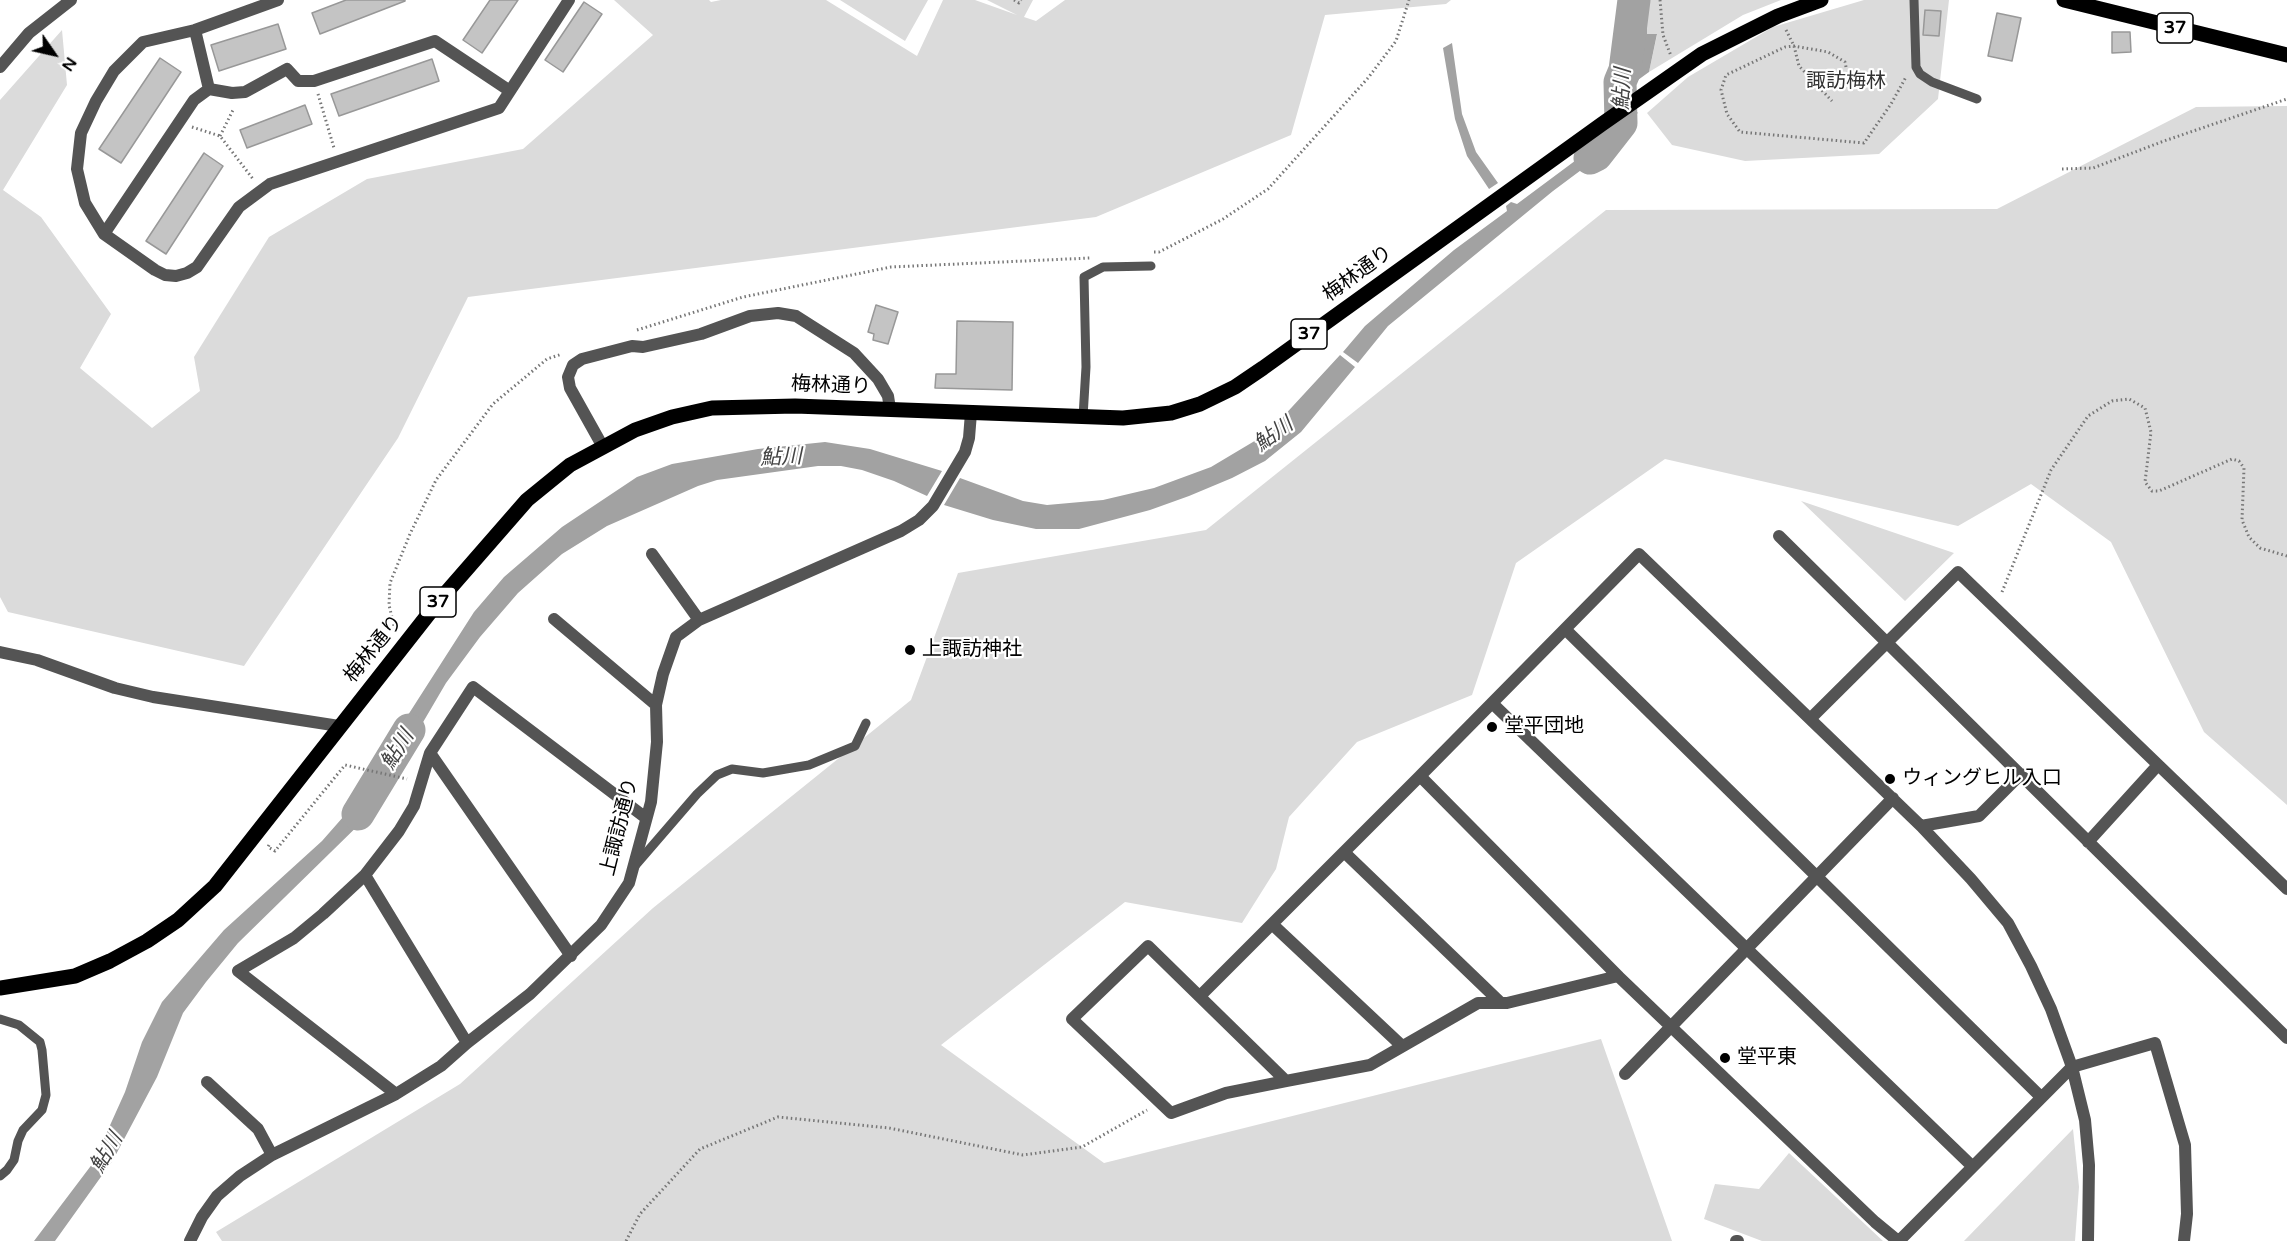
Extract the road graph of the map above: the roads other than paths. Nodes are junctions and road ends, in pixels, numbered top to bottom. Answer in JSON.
{"nodes":[{"id":1,"x":71,"y":0,"type":"edge"},
{"id":2,"x":278,"y":0,"type":"edge"},
{"id":3,"x":569,"y":0,"type":"edge"},
{"id":4,"x":1821,"y":0,"type":"edge"},
{"id":5,"x":1914,"y":0,"type":"edge"},
{"id":6,"x":2064,"y":0,"type":"edge"},
{"id":7,"x":2113,"y":6,"type":"edge"},
{"id":8,"x":195,"y":30,"type":"junction"},
{"id":9,"x":2287,"y":55,"type":"edge"},
{"id":10,"x":0,"y":67,"type":"edge"},
{"id":11,"x":209,"y":89,"type":"junction"},
{"id":12,"x":510,"y":91,"type":"junction"},
{"id":13,"x":1977,"y":99,"type":"dead end"},
{"id":14,"x":104,"y":234,"type":"junction"},
{"id":15,"x":1151,"y":266,"type":"dead end"},
{"id":16,"x":890,"y":409,"type":"junction"},
{"id":17,"x":971,"y":413,"type":"junction"},
{"id":18,"x":1083,"y":417,"type":"junction"},
{"id":19,"x":603,"y":447,"type":"junction"},
{"id":20,"x":1779,"y":536,"type":"dead end"},
{"id":21,"x":652,"y":554,"type":"dead end"},
{"id":22,"x":554,"y":619,"type":"dead end"},
{"id":23,"x":699,"y":620,"type":"junction"},
{"id":24,"x":1565,"y":629,"type":"junction"},
{"id":25,"x":1887,"y":644,"type":"junction"},
{"id":26,"x":0,"y":652,"type":"edge"},
{"id":27,"x":1492,"y":703,"type":"junction"},
{"id":28,"x":656,"y":705,"type":"junction"},
{"id":29,"x":1811,"y":718,"type":"junction"},
{"id":30,"x":866,"y":723,"type":"dead end"},
{"id":31,"x":339,"y":726,"type":"junction"},
{"id":32,"x":430,"y":753,"type":"junction"},
{"id":33,"x":2158,"y":765,"type":"junction"},
{"id":34,"x":2021,"y":774,"type":"junction"},
{"id":35,"x":1420,"y":776,"type":"junction"},
{"id":36,"x":1893,"y":798,"type":"junction"},
{"id":37,"x":646,"y":818,"type":"junction"},
{"id":38,"x":1921,"y":826,"type":"junction"},
{"id":39,"x":2088,"y":842,"type":"junction"},
{"id":40,"x":1344,"y":852,"type":"junction"},
{"id":41,"x":632,"y":869,"type":"junction"},
{"id":42,"x":365,"y":875,"type":"junction"},
{"id":43,"x":1817,"y":876,"type":"junction"},
{"id":44,"x":2287,"y":890,"type":"edge"},
{"id":45,"x":1272,"y":924,"type":"junction"},
{"id":46,"x":1747,"y":948,"type":"junction"},
{"id":47,"x":571,"y":956,"type":"junction"},
{"id":48,"x":1618,"y":976,"type":"junction"},
{"id":49,"x":0,"y":988,"type":"edge"},
{"id":50,"x":1200,"y":996,"type":"junction"},
{"id":51,"x":1501,"y":1003,"type":"junction"},
{"id":52,"x":0,"y":1019,"type":"edge"},
{"id":53,"x":1672,"y":1026,"type":"junction"},
{"id":54,"x":2287,"y":1038,"type":"edge"},
{"id":55,"x":467,"y":1043,"type":"junction"},
{"id":56,"x":1402,"y":1046,"type":"junction"},
{"id":57,"x":2072,"y":1067,"type":"junction"},
{"id":58,"x":1625,"y":1074,"type":"dead end"},
{"id":59,"x":1286,"y":1081,"type":"junction"},
{"id":60,"x":207,"y":1082,"type":"dead end"},
{"id":61,"x":396,"y":1094,"type":"junction"},
{"id":62,"x":2041,"y":1097,"type":"junction"},
{"id":63,"x":272,"y":1155,"type":"junction"},
{"id":64,"x":1972,"y":1166,"type":"junction"},
{"id":65,"x":0,"y":1176,"type":"edge"},
{"id":66,"x":190,"y":1241,"type":"edge"},
{"id":67,"x":1898,"y":1241,"type":"edge"},
{"id":68,"x":2088,"y":1241,"type":"edge"},
{"id":69,"x":2184,"y":1241,"type":"edge"}],
"edges":[{"from":1,"to":10,"type":"street"},
{"from":2,"to":8,"type":"street"},
{"from":3,"to":12,"type":"street"},
{"from":4,"to":18,"type":"main road","name":"梅林通り","number":"37"},
{"from":5,"to":13,"type":"lane"},
{"from":6,"to":7,"type":"main road","number":"37"},
{"from":7,"to":9,"type":"main road","number":"37"},
{"from":8,"to":11,"type":"street"},
{"from":8,"to":14,"type":"street"},
{"from":11,"to":12,"type":"street"},
{"from":11,"to":14,"type":"street"},
{"from":12,"to":14,"type":"street"},
{"from":15,"to":18,"type":"lane"},
{"from":16,"to":17,"type":"main road","name":"梅林通り","number":"37"},
{"from":16,"to":19,"type":"main road","name":"梅林通り","number":"37"},
{"from":16,"to":19,"type":"street"},
{"from":17,"to":18,"type":"main road","name":"梅林通り","number":"37"},
{"from":17,"to":23,"type":"street","name":"上諏訪通り"},
{"from":19,"to":31,"type":"main road","name":"梅林通り","number":"37"},
{"from":20,"to":25,"type":"street"},
{"from":21,"to":23,"type":"street"},
{"from":22,"to":28,"type":"street"},
{"from":23,"to":28,"type":"street","name":"上諏訪通り"},
{"from":24,"to":27,"type":"street"},
{"from":24,"to":29,"type":"street"},
{"from":24,"to":43,"type":"street"},
{"from":25,"to":29,"type":"street"},
{"from":25,"to":33,"type":"street"},
{"from":25,"to":34,"type":"street"},
{"from":26,"to":31,"type":"street"},
{"from":27,"to":35,"type":"street"},
{"from":27,"to":46,"type":"street"},
{"from":28,"to":37,"type":"street","name":"上諏訪通り"},
{"from":29,"to":36,"type":"street"},
{"from":30,"to":41,"type":"lane"},
{"from":31,"to":49,"type":"main road","name":"梅林通り","number":"37"},
{"from":32,"to":37,"type":"street"},
{"from":32,"to":42,"type":"street"},
{"from":32,"to":47,"type":"street"},
{"from":33,"to":39,"type":"street"},
{"from":33,"to":44,"type":"street"},
{"from":34,"to":38,"type":"street"},
{"from":34,"to":39,"type":"street"},
{"from":35,"to":40,"type":"street"},
{"from":35,"to":48,"type":"street"},
{"from":36,"to":38,"type":"street"},
{"from":36,"to":43,"type":"street"},
{"from":37,"to":41,"type":"street","name":"上諏訪通り"},
{"from":38,"to":57,"type":"street"},
{"from":39,"to":54,"type":"street"},
{"from":40,"to":45,"type":"street"},
{"from":40,"to":51,"type":"street"},
{"from":41,"to":47,"type":"street","name":"上諏訪通り"},
{"from":42,"to":55,"type":"street"},
{"from":42,"to":61,"type":"street"},
{"from":43,"to":46,"type":"street"},
{"from":43,"to":62,"type":"street"},
{"from":45,"to":50,"type":"street"},
{"from":45,"to":56,"type":"street"},
{"from":46,"to":53,"type":"street"},
{"from":46,"to":64,"type":"street"},
{"from":47,"to":55,"type":"street","name":"上諏訪通り"},
{"from":48,"to":51,"type":"street"},
{"from":48,"to":53,"type":"street"},
{"from":50,"to":59,"type":"street"},
{"from":50,"to":59,"type":"street"},
{"from":51,"to":56,"type":"street"},
{"from":52,"to":65,"type":"lane"},
{"from":53,"to":58,"type":"street"},
{"from":53,"to":67,"type":"street"},
{"from":55,"to":61,"type":"street","name":"上諏訪通り"},
{"from":56,"to":59,"type":"street"},
{"from":57,"to":62,"type":"street"},
{"from":57,"to":68,"type":"street"},
{"from":57,"to":69,"type":"street"},
{"from":60,"to":63,"type":"street"},
{"from":61,"to":63,"type":"street","name":"上諏訪通り"},
{"from":62,"to":64,"type":"street"},
{"from":63,"to":66,"type":"street","name":"上諏訪通り"},
{"from":64,"to":67,"type":"street"}]}
